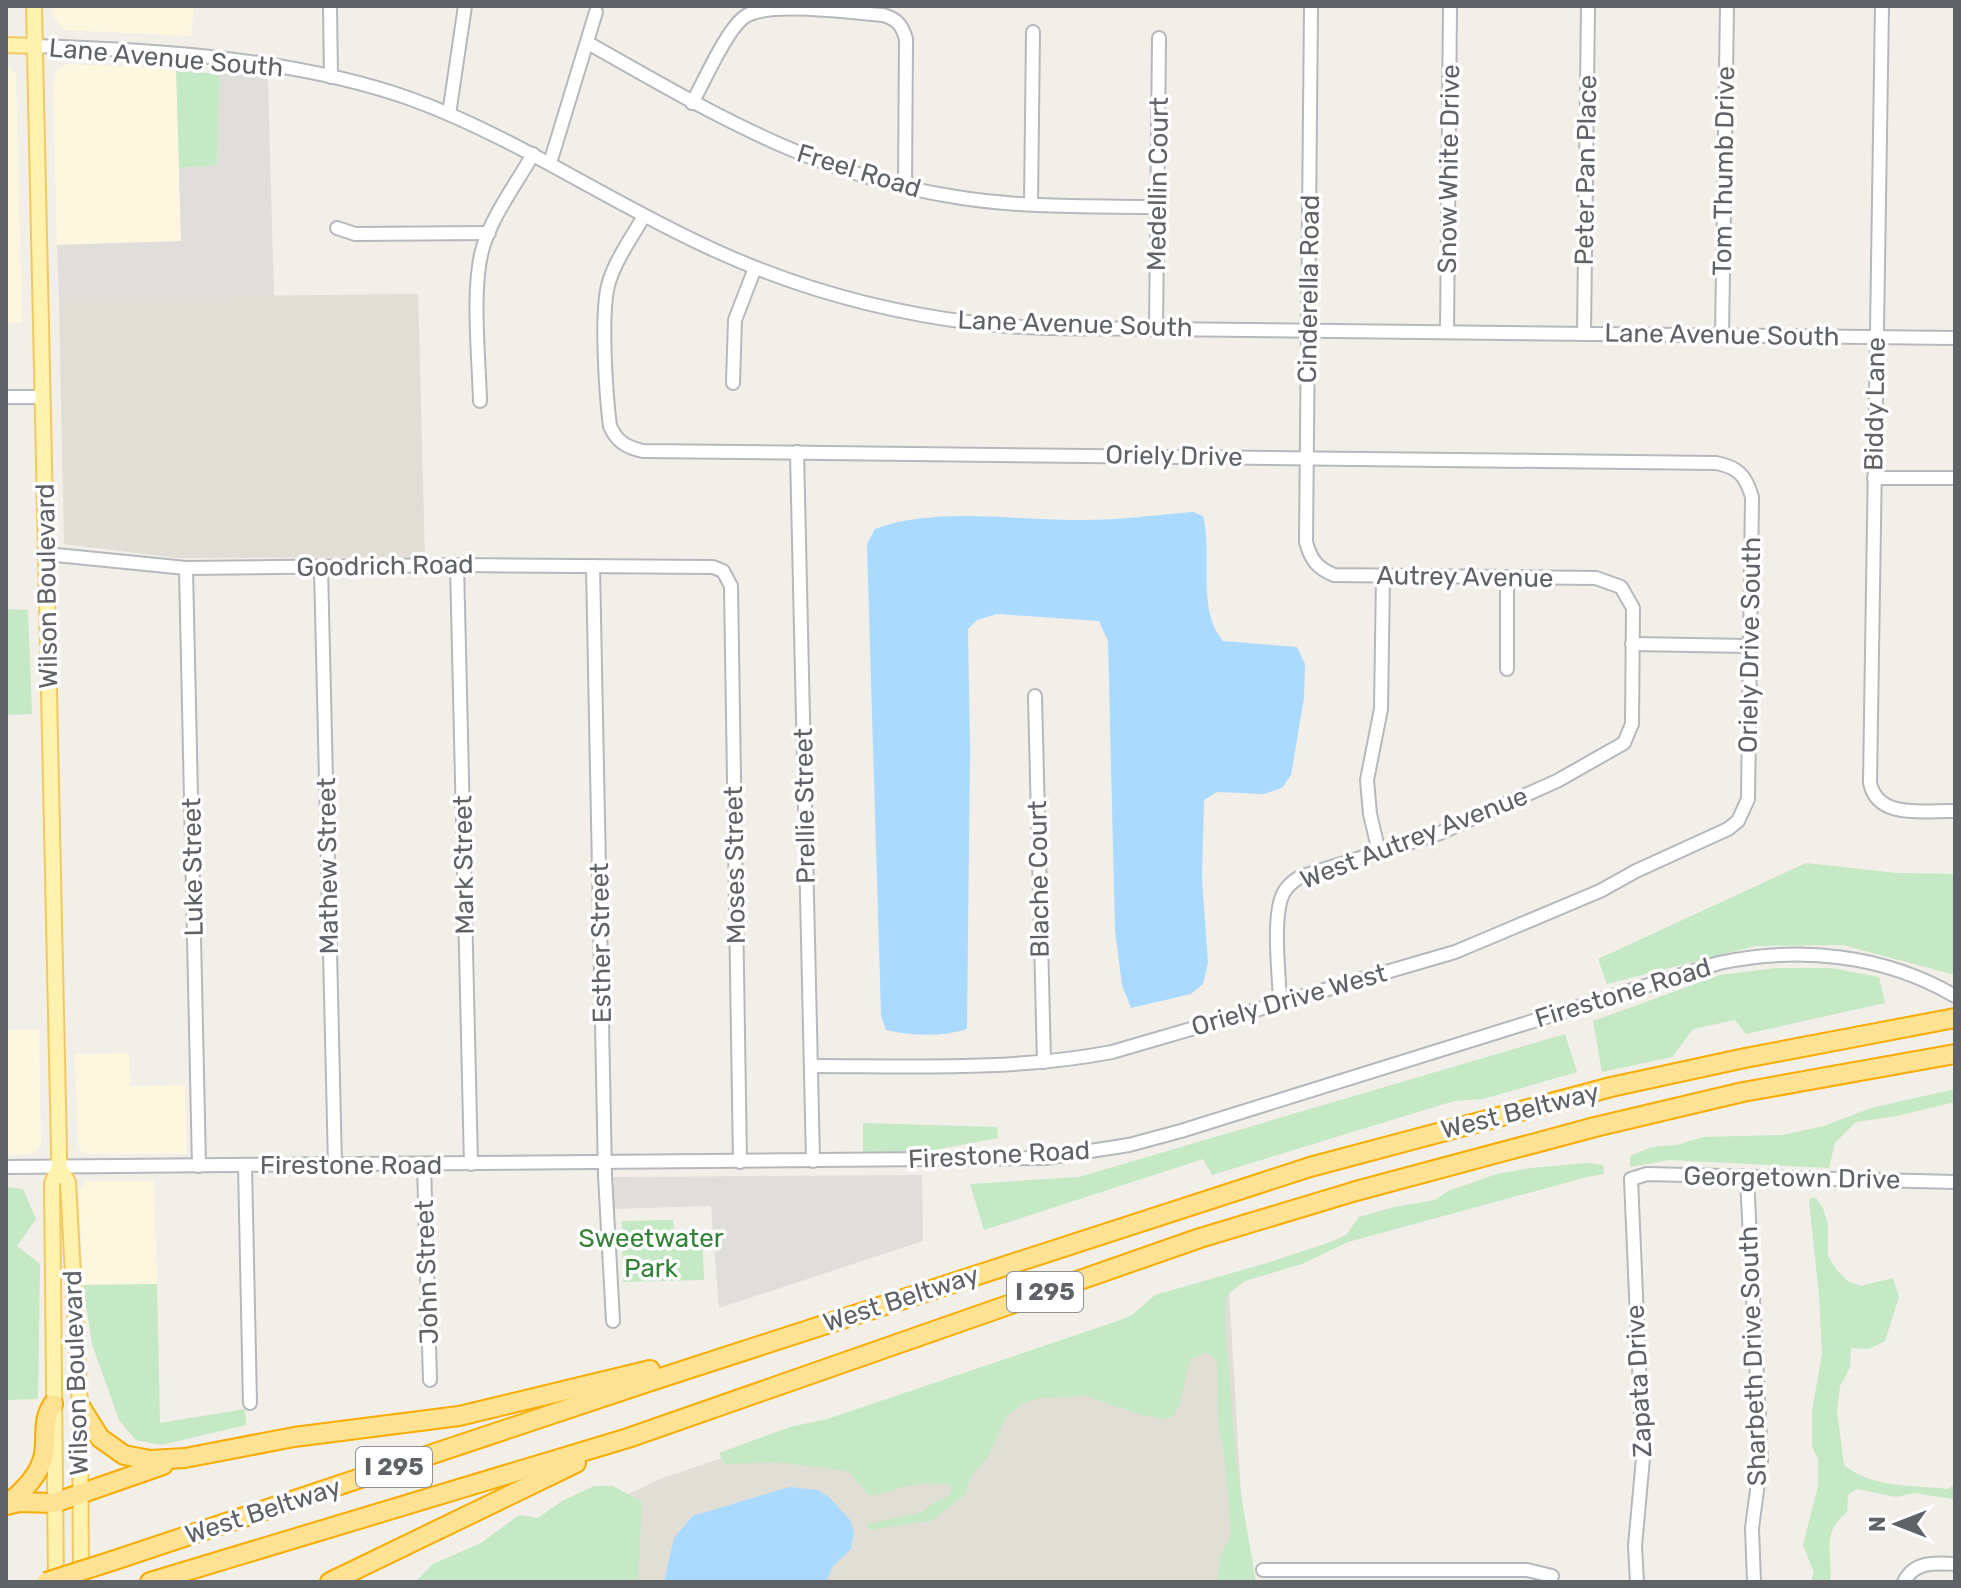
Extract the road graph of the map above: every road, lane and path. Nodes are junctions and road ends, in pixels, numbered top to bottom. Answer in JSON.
{"nodes":[{"id":1,"x":34,"y":6,"type":"edge"},
{"id":2,"x":330,"y":6,"type":"edge"},
{"id":3,"x":465,"y":6,"type":"edge"},
{"id":4,"x":1311,"y":6,"type":"edge"},
{"id":5,"x":1450,"y":6,"type":"edge"},
{"id":6,"x":1588,"y":6,"type":"edge"},
{"id":7,"x":1727,"y":6,"type":"edge"},
{"id":8,"x":1882,"y":6,"type":"edge"},
{"id":9,"x":596,"y":12,"type":"dead end"},
{"id":10,"x":1033,"y":32,"type":"dead end"},
{"id":11,"x":1159,"y":38,"type":"dead end"},
{"id":12,"x":588,"y":43,"type":"junction"},
{"id":13,"x":6,"y":45,"type":"edge"},
{"id":14,"x":35,"y":46,"type":"junction"},
{"id":15,"x":331,"y":77,"type":"junction"},
{"id":16,"x":692,"y":103,"type":"junction"},
{"id":17,"x":449,"y":114,"type":"junction"},
{"id":18,"x":533,"y":154,"type":"junction"},
{"id":19,"x":550,"y":163,"type":"junction"},
{"id":20,"x":905,"y":187,"type":"junction"},
{"id":21,"x":1031,"y":204,"type":"junction"},
{"id":22,"x":1157,"y":207,"type":"junction"},
{"id":23,"x":644,"y":216,"type":"junction"},
{"id":24,"x":337,"y":228,"type":"dead end"},
{"id":25,"x":489,"y":233,"type":"junction"},
{"id":26,"x":755,"y":268,"type":"junction"},
{"id":27,"x":1156,"y":329,"type":"junction"},
{"id":28,"x":1308,"y":331,"type":"junction"},
{"id":29,"x":1447,"y":332,"type":"junction"},
{"id":30,"x":1584,"y":334,"type":"junction"},
{"id":31,"x":1722,"y":336,"type":"junction"},
{"id":32,"x":1876,"y":337,"type":"junction"},
{"id":33,"x":1955,"y":338,"type":"edge"},
{"id":34,"x":733,"y":383,"type":"dead end"},
{"id":35,"x":6,"y":397,"type":"edge"},
{"id":36,"x":43,"y":397,"type":"junction"},
{"id":37,"x":480,"y":401,"type":"dead end"},
{"id":38,"x":797,"y":452,"type":"junction"},
{"id":39,"x":1307,"y":458,"type":"junction"},
{"id":40,"x":1738,"y":470,"type":"joint"},
{"id":41,"x":1874,"y":478,"type":"junction"},
{"id":42,"x":1955,"y":478,"type":"edge"},
{"id":43,"x":46,"y":554,"type":"junction"},
{"id":44,"x":457,"y":565,"type":"junction"},
{"id":45,"x":593,"y":566,"type":"junction"},
{"id":46,"x":321,"y":567,"type":"junction"},
{"id":47,"x":186,"y":568,"type":"junction"},
{"id":48,"x":1320,"y":569,"type":"joint"},
{"id":49,"x":723,"y":571,"type":"joint"},
{"id":50,"x":1383,"y":576,"type":"junction"},
{"id":51,"x":1507,"y":577,"type":"junction"},
{"id":52,"x":1632,"y":644,"type":"junction"},
{"id":53,"x":1750,"y":646,"type":"junction"},
{"id":54,"x":1507,"y":669,"type":"dead end"},
{"id":55,"x":1035,"y":696,"type":"dead end"},
{"id":56,"x":1955,"y":811,"type":"edge"},
{"id":57,"x":1738,"y":821,"type":"joint"},
{"id":58,"x":1379,"y":852,"type":"junction"},
{"id":59,"x":1955,"y":996,"type":"edge"},
{"id":60,"x":1280,"y":1001,"type":"junction"},
{"id":61,"x":1955,"y":1018,"type":"edge"},
{"id":62,"x":1955,"y":1054,"type":"edge"},
{"id":63,"x":1044,"y":1062,"type":"junction"},
{"id":64,"x":811,"y":1066,"type":"junction"},
{"id":65,"x":813,"y":1161,"type":"junction"},
{"id":66,"x":740,"y":1162,"type":"junction"},
{"id":67,"x":605,"y":1163,"type":"junction"},
{"id":68,"x":424,"y":1164,"type":"junction"},
{"id":69,"x":471,"y":1164,"type":"junction"},
{"id":70,"x":335,"y":1165,"type":"junction"},
{"id":71,"x":199,"y":1166,"type":"junction"},
{"id":72,"x":245,"y":1166,"type":"junction"},
{"id":73,"x":6,"y":1167,"type":"edge"},
{"id":74,"x":59,"y":1167,"type":"junction"},
{"id":75,"x":1747,"y":1178,"type":"junction"},
{"id":76,"x":1631,"y":1179,"type":"joint"},
{"id":77,"x":1955,"y":1182,"type":"edge"},
{"id":78,"x":613,"y":1321,"type":"dead end"},
{"id":79,"x":676,"y":1373,"type":"junction"},
{"id":80,"x":430,"y":1380,"type":"dead end"},
{"id":81,"x":250,"y":1403,"type":"dead end"},
{"id":82,"x":53,"y":1404,"type":"junction"},
{"id":83,"x":80,"y":1406,"type":"junction"},
{"id":84,"x":628,"y":1438,"type":"junction"},
{"id":85,"x":185,"y":1458,"type":"junction"},
{"id":86,"x":80,"y":1494,"type":"junction"},
{"id":87,"x":54,"y":1503,"type":"junction"},
{"id":88,"x":6,"y":1505,"type":"edge"},
{"id":89,"x":1955,"y":1564,"type":"edge"},
{"id":90,"x":1263,"y":1570,"type":"dead end"},
{"id":91,"x":1500,"y":1576,"type":"edge"},
{"id":92,"x":1552,"y":1576,"type":"dead end"},
{"id":93,"x":1380,"y":1577,"type":"edge"},
{"id":94,"x":1905,"y":1581,"type":"edge"},
{"id":95,"x":46,"y":1582,"type":"edge"},
{"id":96,"x":56,"y":1582,"type":"edge"},
{"id":97,"x":81,"y":1582,"type":"edge"},
{"id":98,"x":150,"y":1582,"type":"edge"},
{"id":99,"x":330,"y":1582,"type":"edge"},
{"id":100,"x":1637,"y":1582,"type":"edge"},
{"id":101,"x":1754,"y":1582,"type":"edge"}],
"edges":[{"from":1,"to":14,"type":"main road","name":"Wilson Boulevard"},
{"from":2,"to":15,"type":"street"},
{"from":3,"to":17,"type":"street"},
{"from":4,"to":28,"type":"street","name":"Cinderella Road"},
{"from":5,"to":29,"type":"street","name":"Snow White Drive"},
{"from":6,"to":30,"type":"street","name":"Peter Pan Place"},
{"from":7,"to":31,"type":"street","name":"Tom Thumb Drive"},
{"from":8,"to":32,"type":"street","name":"Biddy Lane"},
{"from":9,"to":12,"type":"street"},
{"from":10,"to":21,"type":"street"},
{"from":11,"to":22,"type":"street","name":"Medellin Court"},
{"from":12,"to":16,"type":"street","name":"Freel Road"},
{"from":12,"to":19,"type":"street"},
{"from":13,"to":14,"type":"main road","name":"Lane Avenue South"},
{"from":14,"to":15,"type":"street","name":"Lane Avenue South"},
{"from":14,"to":36,"type":"main road","name":"Wilson Boulevard"},
{"from":15,"to":17,"type":"street","name":"Lane Avenue South"},
{"from":16,"to":20,"type":"street","name":"Freel Road"},
{"from":16,"to":20,"type":"street"},
{"from":17,"to":18,"type":"street","name":"Lane Avenue South"},
{"from":18,"to":19,"type":"street","name":"Lane Avenue South"},
{"from":18,"to":25,"type":"street"},
{"from":19,"to":23,"type":"street","name":"Lane Avenue South"},
{"from":20,"to":21,"type":"street","name":"Freel Road"},
{"from":21,"to":22,"type":"street","name":"Freel Road"},
{"from":22,"to":27,"type":"street","name":"Medellin Court"},
{"from":23,"to":26,"type":"street","name":"Lane Avenue South"},
{"from":23,"to":38,"type":"street","name":"Oriely Drive"},
{"from":24,"to":25,"type":"street"},
{"from":25,"to":37,"type":"street"},
{"from":26,"to":27,"type":"street","name":"Lane Avenue South"},
{"from":26,"to":34,"type":"street"},
{"from":27,"to":28,"type":"street","name":"Lane Avenue South"},
{"from":28,"to":29,"type":"street","name":"Lane Avenue South"},
{"from":28,"to":39,"type":"street","name":"Cinderella Road"},
{"from":29,"to":30,"type":"street","name":"Lane Avenue South"},
{"from":30,"to":31,"type":"street","name":"Lane Avenue South"},
{"from":31,"to":32,"type":"street","name":"Lane Avenue South"},
{"from":32,"to":33,"type":"street","name":"Lane Avenue South"},
{"from":32,"to":41,"type":"street","name":"Biddy Lane"},
{"from":35,"to":36,"type":"street"},
{"from":36,"to":43,"type":"main road","name":"Wilson Boulevard"},
{"from":38,"to":39,"type":"street","name":"Oriely Drive"},
{"from":38,"to":64,"type":"street","name":"Prellie Street"},
{"from":39,"to":40,"type":"street","name":"Oriely Drive"},
{"from":39,"to":48,"type":"street","name":"Cinderella Road"},
{"from":40,"to":53,"type":"street","name":"Oriely Drive South"},
{"from":41,"to":42,"type":"street"},
{"from":41,"to":56,"type":"street","name":"Biddy Lane"},
{"from":43,"to":47,"type":"street","name":"Goodrich Road"},
{"from":43,"to":74,"type":"main road","name":"Wilson Boulevard"},
{"from":44,"to":45,"type":"street","name":"Goodrich Road"},
{"from":44,"to":46,"type":"street","name":"Goodrich Road"},
{"from":44,"to":69,"type":"street","name":"Mark Street"},
{"from":45,"to":49,"type":"street","name":"Goodrich Road"},
{"from":45,"to":67,"type":"street","name":"Esther Street"},
{"from":46,"to":47,"type":"street","name":"Goodrich Road"},
{"from":46,"to":70,"type":"street","name":"Mathew Street"},
{"from":47,"to":71,"type":"street","name":"Luke Street"},
{"from":48,"to":50,"type":"street","name":"Autrey Avenue"},
{"from":49,"to":66,"type":"street","name":"Moses Street"},
{"from":50,"to":51,"type":"street","name":"Autrey Avenue"},
{"from":50,"to":58,"type":"street"},
{"from":51,"to":52,"type":"street","name":"Autrey Avenue"},
{"from":51,"to":54,"type":"street"},
{"from":52,"to":53,"type":"street"},
{"from":52,"to":58,"type":"street","name":"West Autrey Avenue"},
{"from":53,"to":57,"type":"street","name":"Oriely Drive South"},
{"from":55,"to":63,"type":"street","name":"Blache Court"},
{"from":57,"to":60,"type":"street","name":"Oriely Drive West"},
{"from":58,"to":60,"type":"street","name":"West Autrey Avenue"},
{"from":59,"to":65,"type":"street","name":"Firestone Road"},
{"from":60,"to":63,"type":"street","name":"Oriely Drive West"},
{"from":61,"to":79,"type":"highway","name":"West Beltway","number":"I 295"},
{"from":62,"to":84,"type":"highway","name":"West Beltway","number":"I 295"},
{"from":63,"to":64,"type":"street","name":"Oriely Drive West"},
{"from":64,"to":65,"type":"street","name":"Prellie Street"},
{"from":65,"to":66,"type":"street","name":"Firestone Road"},
{"from":66,"to":67,"type":"street","name":"Firestone Road"},
{"from":67,"to":69,"type":"street","name":"Firestone Road"},
{"from":67,"to":78,"type":"street","name":"Esther Street"},
{"from":68,"to":69,"type":"street","name":"Firestone Road"},
{"from":68,"to":70,"type":"street","name":"Firestone Road"},
{"from":68,"to":80,"type":"street","name":"John Street"},
{"from":70,"to":72,"type":"street","name":"Firestone Road"},
{"from":71,"to":72,"type":"street","name":"Firestone Road"},
{"from":71,"to":74,"type":"street","name":"Firestone Road"},
{"from":72,"to":81,"type":"street"},
{"from":73,"to":74,"type":"street","name":"Firestone Road"},
{"from":74,"to":82,"type":"main road","name":"Wilson Boulevard"},
{"from":74,"to":83,"type":"main road","name":"Wilson Boulevard"},
{"from":75,"to":76,"type":"street","name":"Georgetown Drive"},
{"from":75,"to":77,"type":"street","name":"Georgetown Drive"},
{"from":75,"to":101,"type":"street","name":"Sharbeth Drive South"},
{"from":76,"to":100,"type":"street","name":"Zapata Drive"},
{"from":79,"to":85,"type":"highway"},
{"from":79,"to":95,"type":"highway","name":"West Beltway","number":"I 295","bridge":true},
{"from":82,"to":87,"type":"main road","name":"Wilson Boulevard"},
{"from":82,"to":88,"type":"highway"},
{"from":83,"to":85,"type":"highway"},
{"from":83,"to":86,"type":"main road","name":"Wilson Boulevard"},
{"from":84,"to":98,"type":"highway","name":"West Beltway","number":"I 295"},
{"from":84,"to":99,"type":"highway"},
{"from":85,"to":86,"type":"highway"},
{"from":86,"to":87,"type":"highway"},
{"from":86,"to":97,"type":"main road","name":"Wilson Boulevard"},
{"from":87,"to":88,"type":"highway"},
{"from":87,"to":96,"type":"main road","name":"Wilson Boulevard"},
{"from":89,"to":94,"type":"street"},
{"from":90,"to":93,"type":"street"},
{"from":91,"to":92,"type":"street"},
{"from":91,"to":93,"type":"street"}]}
